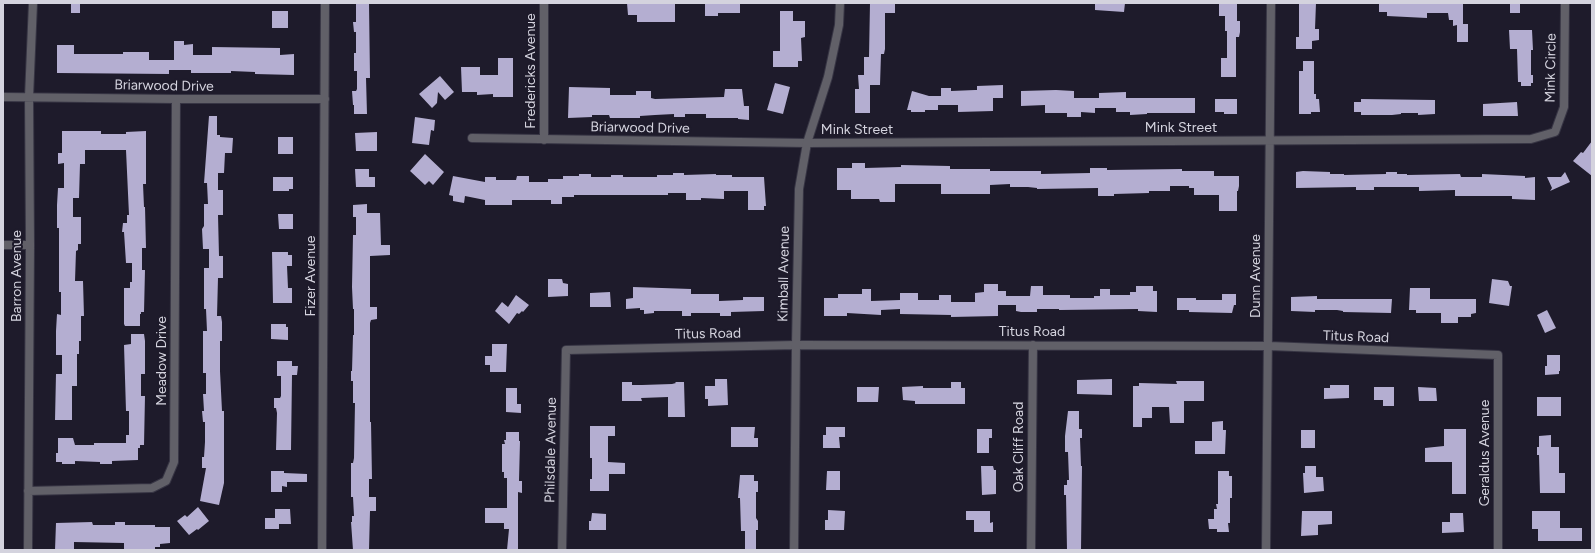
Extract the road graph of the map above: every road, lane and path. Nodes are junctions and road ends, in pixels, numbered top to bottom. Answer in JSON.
{"nodes":[{"id":1,"x":32,"y":3,"type":"edge"},
{"id":2,"x":325,"y":3,"type":"edge"},
{"id":3,"x":544,"y":3,"type":"edge"},
{"id":4,"x":840,"y":3,"type":"edge"},
{"id":5,"x":1271,"y":3,"type":"edge"},
{"id":6,"x":1566,"y":3,"type":"edge"},
{"id":7,"x":3,"y":97,"type":"edge"},
{"id":8,"x":29,"y":97,"type":"junction"},
{"id":9,"x":176,"y":99,"type":"junction"},
{"id":10,"x":325,"y":99,"type":"junction"},
{"id":11,"x":1555,"y":132,"type":"joint"},
{"id":12,"x":472,"y":138,"type":"dead end"},
{"id":13,"x":544,"y":140,"type":"junction"},
{"id":14,"x":1270,"y":140,"type":"junction"},
{"id":15,"x":807,"y":143,"type":"junction"},
{"id":16,"x":3,"y":245,"type":"edge"},
{"id":17,"x":30,"y":245,"type":"junction"},
{"id":18,"x":796,"y":345,"type":"junction"},
{"id":19,"x":1033,"y":345,"type":"junction"},
{"id":20,"x":1268,"y":346,"type":"junction"},
{"id":21,"x":566,"y":350,"type":"joint"},
{"id":22,"x":1498,"y":355,"type":"joint"},
{"id":23,"x":28,"y":491,"type":"junction"},
{"id":24,"x":28,"y":550,"type":"edge"},
{"id":25,"x":322,"y":550,"type":"edge"},
{"id":26,"x":562,"y":550,"type":"edge"},
{"id":27,"x":794,"y":550,"type":"edge"},
{"id":28,"x":1031,"y":550,"type":"edge"},
{"id":29,"x":1266,"y":550,"type":"edge"},
{"id":30,"x":1498,"y":550,"type":"edge"}],
"edges":[{"from":1,"to":8,"type":"street","name":"Barron Avenue"},
{"from":2,"to":10,"type":"street","name":"Fizer Avenue"},
{"from":3,"to":13,"type":"street","name":"Fredericks Avenue"},
{"from":4,"to":15,"type":"street","name":"Kimball Avenue"},
{"from":5,"to":14,"type":"street","name":"Dunn Avenue"},
{"from":6,"to":11,"type":"street","name":"Mink Circle"},
{"from":7,"to":8,"type":"street","name":"Briarwood Drive"},
{"from":8,"to":9,"type":"street","name":"Briarwood Drive"},
{"from":8,"to":17,"type":"street","name":"Barron Avenue"},
{"from":9,"to":10,"type":"street","name":"Briarwood Drive"},
{"from":9,"to":23,"type":"street","name":"Meadow Drive"},
{"from":10,"to":25,"type":"street","name":"Fizer Avenue"},
{"from":11,"to":14,"type":"street","name":"Mink Street"},
{"from":12,"to":13,"type":"street","name":"Briarwood Drive"},
{"from":13,"to":15,"type":"street","name":"Briarwood Drive"},
{"from":14,"to":15,"type":"street","name":"Mink Street"},
{"from":14,"to":20,"type":"street","name":"Dunn Avenue"},
{"from":15,"to":18,"type":"street","name":"Kimball Avenue"},
{"from":16,"to":17,"type":"street"},
{"from":17,"to":23,"type":"street","name":"Barron Avenue"},
{"from":18,"to":19,"type":"street","name":"Titus Road"},
{"from":18,"to":21,"type":"street","name":"Titus Road"},
{"from":18,"to":27,"type":"street","name":"Kimball Avenue"},
{"from":19,"to":20,"type":"street","name":"Titus Road"},
{"from":19,"to":28,"type":"street","name":"Oak Cliff Road"},
{"from":20,"to":22,"type":"street","name":"Titus Road"},
{"from":20,"to":29,"type":"street","name":"Dunn Avenue"},
{"from":21,"to":26,"type":"street","name":"Philsdale Avenue"},
{"from":22,"to":30,"type":"street","name":"Geraldus Avenue"},
{"from":23,"to":24,"type":"street","name":"Barron Avenue"}]}
